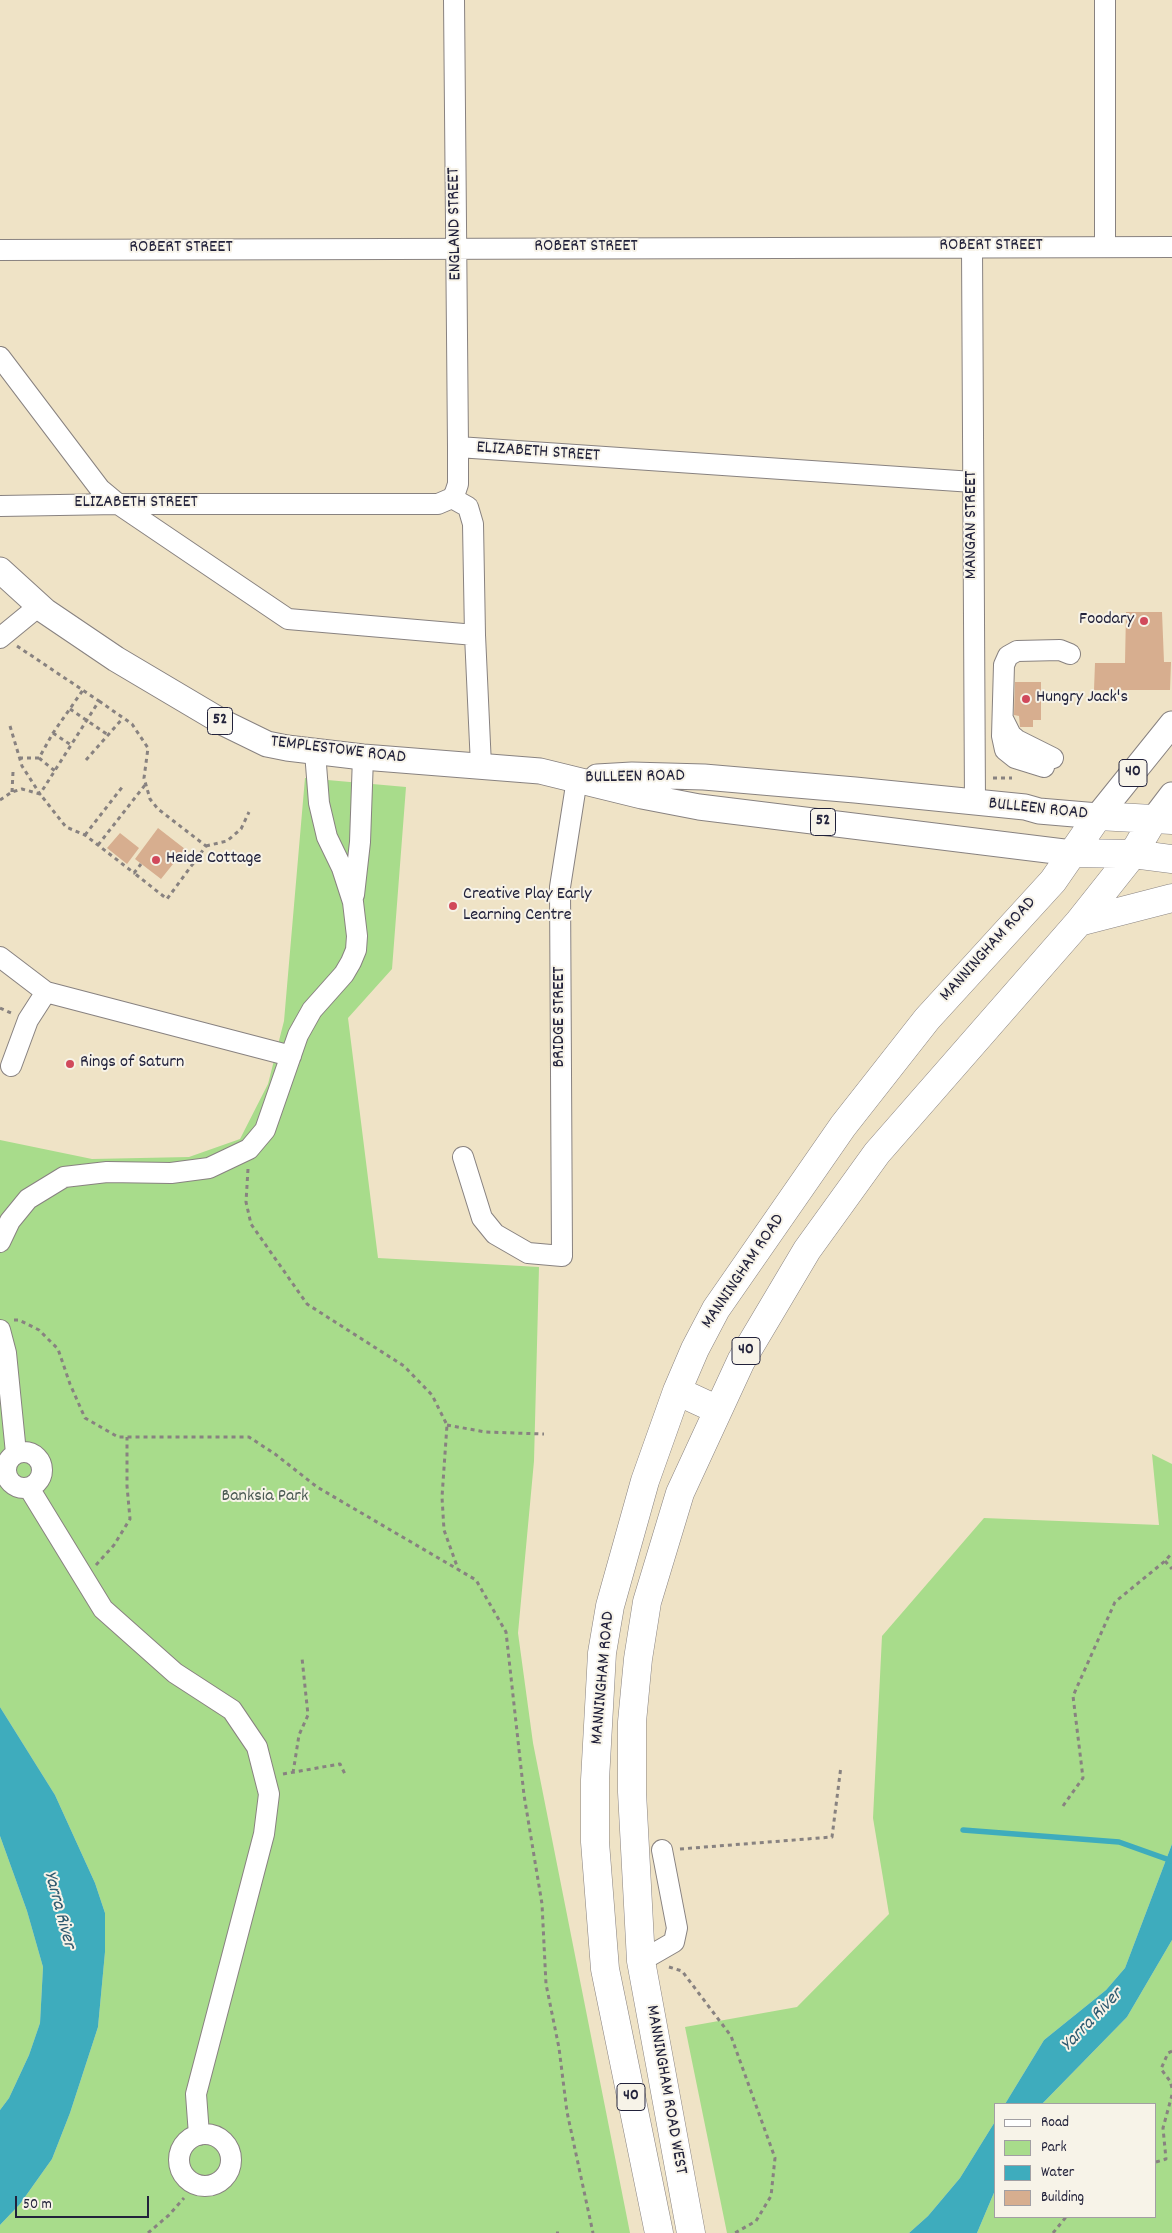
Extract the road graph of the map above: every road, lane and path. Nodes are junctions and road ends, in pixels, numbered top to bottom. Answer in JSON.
{"nodes":[{"id":1,"x":454,"y":0,"type":"edge"},
{"id":2,"x":1105,"y":0,"type":"edge"},
{"id":3,"x":1105,"y":247,"type":"junction"},
{"id":4,"x":1172,"y":247,"type":"edge"},
{"id":5,"x":972,"y":248,"type":"junction"},
{"id":6,"x":456,"y":249,"type":"junction"},
{"id":7,"x":0,"y":250,"type":"edge"},
{"id":8,"x":0,"y":356,"type":"edge"},
{"id":9,"x":458,"y":447,"type":"junction"},
{"id":10,"x":973,"y":482,"type":"junction"},
{"id":11,"x":452,"y":498,"type":"junction"},
{"id":12,"x":118,"y":504,"type":"junction"},
{"id":13,"x":0,"y":506,"type":"edge"},
{"id":14,"x":2,"y":577,"type":"edge"},
{"id":15,"x":39,"y":606,"type":"junction"},
{"id":16,"x":475,"y":635,"type":"junction"},
{"id":17,"x":1,"y":637,"type":"edge"},
{"id":18,"x":1070,"y":654,"type":"dead end"},
{"id":19,"x":83,"y":690,"type":"junction"},
{"id":20,"x":99,"y":701,"type":"junction"},
{"id":21,"x":70,"y":709,"type":"junction"},
{"id":22,"x":123,"y":718,"type":"junction"},
{"id":23,"x":87,"y":720,"type":"junction"},
{"id":24,"x":1172,"y":724,"type":"edge"},
{"id":25,"x":10,"y":726,"type":"dead end"},
{"id":26,"x":53,"y":734,"type":"junction"},
{"id":27,"x":108,"y":735,"type":"junction"},
{"id":28,"x":71,"y":745,"type":"junction"},
{"id":29,"x":315,"y":752,"type":"junction"},
{"id":30,"x":363,"y":757,"type":"junction"},
{"id":31,"x":19,"y":758,"type":"junction"},
{"id":32,"x":39,"y":758,"type":"junction"},
{"id":33,"x":86,"y":760,"type":"dead end"},
{"id":34,"x":1049,"y":763,"type":"dead end"},
{"id":35,"x":481,"y":766,"type":"junction"},
{"id":36,"x":55,"y":771,"type":"junction"},
{"id":37,"x":13,"y":772,"type":"dead end"},
{"id":38,"x":975,"y":778,"type":"junction"},
{"id":39,"x":1022,"y":778,"type":"dead end"},
{"id":40,"x":577,"y":779,"type":"junction"},
{"id":41,"x":146,"y":784,"type":"junction"},
{"id":42,"x":123,"y":786,"type":"dead end"},
{"id":43,"x":12,"y":792,"type":"junction"},
{"id":44,"x":40,"y":794,"type":"junction"},
{"id":45,"x":1172,"y":795,"type":"edge"},
{"id":46,"x":0,"y":800,"type":"edge"},
{"id":47,"x":975,"y":803,"type":"junction"},
{"id":48,"x":249,"y":812,"type":"dead end"},
{"id":49,"x":1098,"y":816,"type":"junction"},
{"id":50,"x":1163,"y":820,"type":"edge"},
{"id":51,"x":85,"y":835,"type":"junction"},
{"id":52,"x":98,"y":846,"type":"junction"},
{"id":53,"x":206,"y":846,"type":"junction"},
{"id":54,"x":1072,"y":853,"type":"junction"},
{"id":55,"x":1133,"y":854,"type":"junction"},
{"id":56,"x":1172,"y":859,"type":"edge"},
{"id":57,"x":141,"y":864,"type":"dead end"},
{"id":58,"x":134,"y":873,"type":"junction"},
{"id":59,"x":1172,"y":898,"type":"edge"},
{"id":60,"x":353,"y":902,"type":"junction"},
{"id":61,"x":1079,"y":922,"type":"junction"},
{"id":62,"x":0,"y":957,"type":"edge"},
{"id":63,"x":46,"y":992,"type":"junction"},
{"id":64,"x":290,"y":1056,"type":"junction"},
{"id":65,"x":11,"y":1066,"type":"dead end"},
{"id":66,"x":249,"y":1149,"type":"junction"},
{"id":67,"x":462,"y":1157,"type":"dead end"},
{"id":68,"x":0,"y":1242,"type":"edge"},
{"id":69,"x":5,"y":1325,"type":"edge"},
{"id":70,"x":677,"y":1391,"type":"junction"},
{"id":71,"x":718,"y":1410,"type":"junction"},
{"id":72,"x":446,"y":1425,"type":"junction"},
{"id":73,"x":544,"y":1434,"type":"dead end"},
{"id":74,"x":127,"y":1437,"type":"junction"},
{"id":75,"x":16,"y":1453,"type":"junction"},
{"id":76,"x":4,"y":1480,"type":"edge"},
{"id":77,"x":29,"y":1488,"type":"junction"},
{"id":78,"x":1172,"y":1553,"type":"edge"},
{"id":79,"x":1165,"y":1561,"type":"junction"},
{"id":80,"x":1172,"y":1569,"type":"edge"},
{"id":81,"x":458,"y":1570,"type":"junction"},
{"id":82,"x":82,"y":1574,"type":"junction"},
{"id":83,"x":302,"y":1658,"type":"dead end"},
{"id":84,"x":841,"y":1766,"type":"dead end"},
{"id":85,"x":293,"y":1772,"type":"junction"},
{"id":86,"x":346,"y":1776,"type":"dead end"},
{"id":87,"x":265,"y":1777,"type":"junction"},
{"id":88,"x":1063,"y":1806,"type":"dead end"},
{"id":89,"x":662,"y":1850,"type":"joint"},
{"id":90,"x":641,"y":1961,"type":"junction"},
{"id":91,"x":605,"y":1969,"type":"joint"},
{"id":92,"x":1172,"y":2051,"type":"edge"},
{"id":93,"x":1172,"y":2088,"type":"edge"},
{"id":94,"x":1172,"y":2095,"type":"edge"},
{"id":95,"x":199,"y":2135,"type":"dead end"},
{"id":96,"x":1157,"y":2162,"type":"edge"},
{"id":97,"x":184,"y":2198,"type":"dead end"},
{"id":98,"x":1065,"y":2218,"type":"edge"},
{"id":99,"x":690,"y":2226,"type":"edge"},
{"id":100,"x":658,"y":2229,"type":"edge"},
{"id":101,"x":148,"y":2233,"type":"edge"},
{"id":102,"x":593,"y":2233,"type":"edge"},
{"id":103,"x":735,"y":2233,"type":"edge"},
{"id":104,"x":1052,"y":2233,"type":"edge"}],
"edges":[{"from":1,"to":6,"type":"street","name":"ENGLAND STREET"},
{"from":2,"to":3,"type":"street"},
{"from":3,"to":4,"type":"street","name":"ROBERT STREET"},
{"from":3,"to":5,"type":"street","name":"ROBERT STREET"},
{"from":5,"to":6,"type":"street","name":"ROBERT STREET"},
{"from":5,"to":10,"type":"street","name":"MANGAN STREET"},
{"from":6,"to":7,"type":"street","name":"ROBERT STREET"},
{"from":6,"to":9,"type":"street","name":"ENGLAND STREET"},
{"from":8,"to":12,"type":"street"},
{"from":9,"to":10,"type":"street","name":"ELIZABETH STREET"},
{"from":9,"to":11,"type":"street","name":"ELIZABETH STREET"},
{"from":10,"to":38,"type":"street","name":"MANGAN STREET"},
{"from":11,"to":12,"type":"street","name":"ELIZABETH STREET"},
{"from":11,"to":16,"type":"street"},
{"from":12,"to":13,"type":"street","name":"ELIZABETH STREET"},
{"from":12,"to":16,"type":"street"},
{"from":14,"to":15,"type":"main road","name":"TEMPLESTOWE ROAD","number":"52"},
{"from":15,"to":17,"type":"street"},
{"from":15,"to":29,"type":"main road","name":"TEMPLESTOWE ROAD","number":"52"},
{"from":16,"to":35,"type":"street"},
{"from":17,"to":19,"type":"path"},
{"from":18,"to":34,"type":"street"},
{"from":19,"to":20,"type":"path"},
{"from":19,"to":21,"type":"path"},
{"from":20,"to":22,"type":"path"},
{"from":20,"to":23,"type":"path"},
{"from":21,"to":23,"type":"path"},
{"from":21,"to":26,"type":"path"},
{"from":22,"to":27,"type":"path"},
{"from":22,"to":41,"type":"path"},
{"from":23,"to":27,"type":"path"},
{"from":23,"to":28,"type":"path"},
{"from":24,"to":49,"type":"main road","name":"MANNINGHAM ROAD","number":"40"},
{"from":25,"to":31,"type":"path"},
{"from":26,"to":28,"type":"path"},
{"from":26,"to":32,"type":"path"},
{"from":27,"to":33,"type":"path"},
{"from":28,"to":36,"type":"path"},
{"from":29,"to":30,"type":"main road","name":"TEMPLESTOWE ROAD","number":"52"},
{"from":29,"to":60,"type":"street"},
{"from":30,"to":35,"type":"main road","name":"TEMPLESTOWE ROAD","number":"52"},
{"from":30,"to":60,"type":"street"},
{"from":31,"to":32,"type":"path"},
{"from":31,"to":44,"type":"path"},
{"from":32,"to":36,"type":"path"},
{"from":35,"to":40,"type":"main road","name":"TEMPLESTOWE ROAD","number":"52"},
{"from":36,"to":44,"type":"path"},
{"from":37,"to":43,"type":"path"},
{"from":38,"to":39,"type":"path"},
{"from":38,"to":47,"type":"street","name":"MANGAN STREET"},
{"from":40,"to":47,"type":"main road","name":"BULLEEN ROAD","number":"52"},
{"from":40,"to":54,"type":"main road","name":"BULLEEN ROAD","number":"52"},
{"from":40,"to":67,"type":"street","name":"BRIDGE STREET"},
{"from":41,"to":52,"type":"path"},
{"from":41,"to":53,"type":"path"},
{"from":42,"to":51,"type":"path"},
{"from":43,"to":44,"type":"path"},
{"from":43,"to":46,"type":"path"},
{"from":44,"to":51,"type":"path"},
{"from":45,"to":50,"type":"main road","name":"MANNINGHAM ROAD","number":"40"},
{"from":47,"to":49,"type":"main road","name":"BULLEEN ROAD","number":"52"},
{"from":48,"to":53,"type":"path"},
{"from":49,"to":50,"type":"highway","name":"BULLEEN ROAD","number":"52"},
{"from":49,"to":54,"type":"highway","name":"MANNINGHAM ROAD","number":"40"},
{"from":50,"to":55,"type":"highway","name":"MANNINGHAM ROAD","number":"40"},
{"from":51,"to":52,"type":"path"},
{"from":52,"to":58,"type":"path"},
{"from":53,"to":58,"type":"path"},
{"from":54,"to":55,"type":"highway","name":"BULLEEN ROAD","number":"52"},
{"from":54,"to":70,"type":"highway","name":"MANNINGHAM ROAD","number":"40"},
{"from":55,"to":56,"type":"highway","name":"BULLEEN ROAD","number":"52"},
{"from":55,"to":61,"type":"highway","name":"MANNINGHAM ROAD","number":"40"},
{"from":57,"to":58,"type":"path"},
{"from":59,"to":61,"type":"highway"},
{"from":60,"to":64,"type":"street"},
{"from":61,"to":71,"type":"highway","name":"MANNINGHAM ROAD","number":"40"},
{"from":62,"to":63,"type":"street"},
{"from":63,"to":64,"type":"street"},
{"from":63,"to":65,"type":"street"},
{"from":64,"to":66,"type":"street"},
{"from":66,"to":68,"type":"street"},
{"from":66,"to":72,"type":"path"},
{"from":69,"to":74,"type":"path"},
{"from":69,"to":75,"type":"street"},
{"from":70,"to":71,"type":"highway"},
{"from":70,"to":91,"type":"highway","name":"MANNINGHAM ROAD","number":"40"},
{"from":71,"to":90,"type":"highway","name":"MANNINGHAM ROAD","number":"40"},
{"from":72,"to":73,"type":"path"},
{"from":72,"to":81,"type":"path"},
{"from":74,"to":81,"type":"path"},
{"from":74,"to":82,"type":"path"},
{"from":75,"to":76,"type":"street"},
{"from":75,"to":77,"type":"street"},
{"from":76,"to":77,"type":"street"},
{"from":77,"to":82,"type":"street"},
{"from":78,"to":79,"type":"path"},
{"from":79,"to":80,"type":"path"},
{"from":79,"to":88,"type":"path"},
{"from":81,"to":102,"type":"path"},
{"from":82,"to":87,"type":"street"},
{"from":83,"to":85,"type":"path"},
{"from":84,"to":89,"type":"path"},
{"from":85,"to":86,"type":"path"},
{"from":85,"to":87,"type":"path"},
{"from":87,"to":95,"type":"street"},
{"from":89,"to":90,"type":"street"},
{"from":90,"to":99,"type":"highway","name":"MANNINGHAM ROAD WEST","number":"40"},
{"from":90,"to":103,"type":"path"},
{"from":91,"to":100,"type":"highway","name":"MANNINGHAM ROAD WEST","number":"40"},
{"from":92,"to":93,"type":"path"},
{"from":94,"to":96,"type":"path"},
{"from":97,"to":101,"type":"path"},
{"from":98,"to":104,"type":"path"}]}
